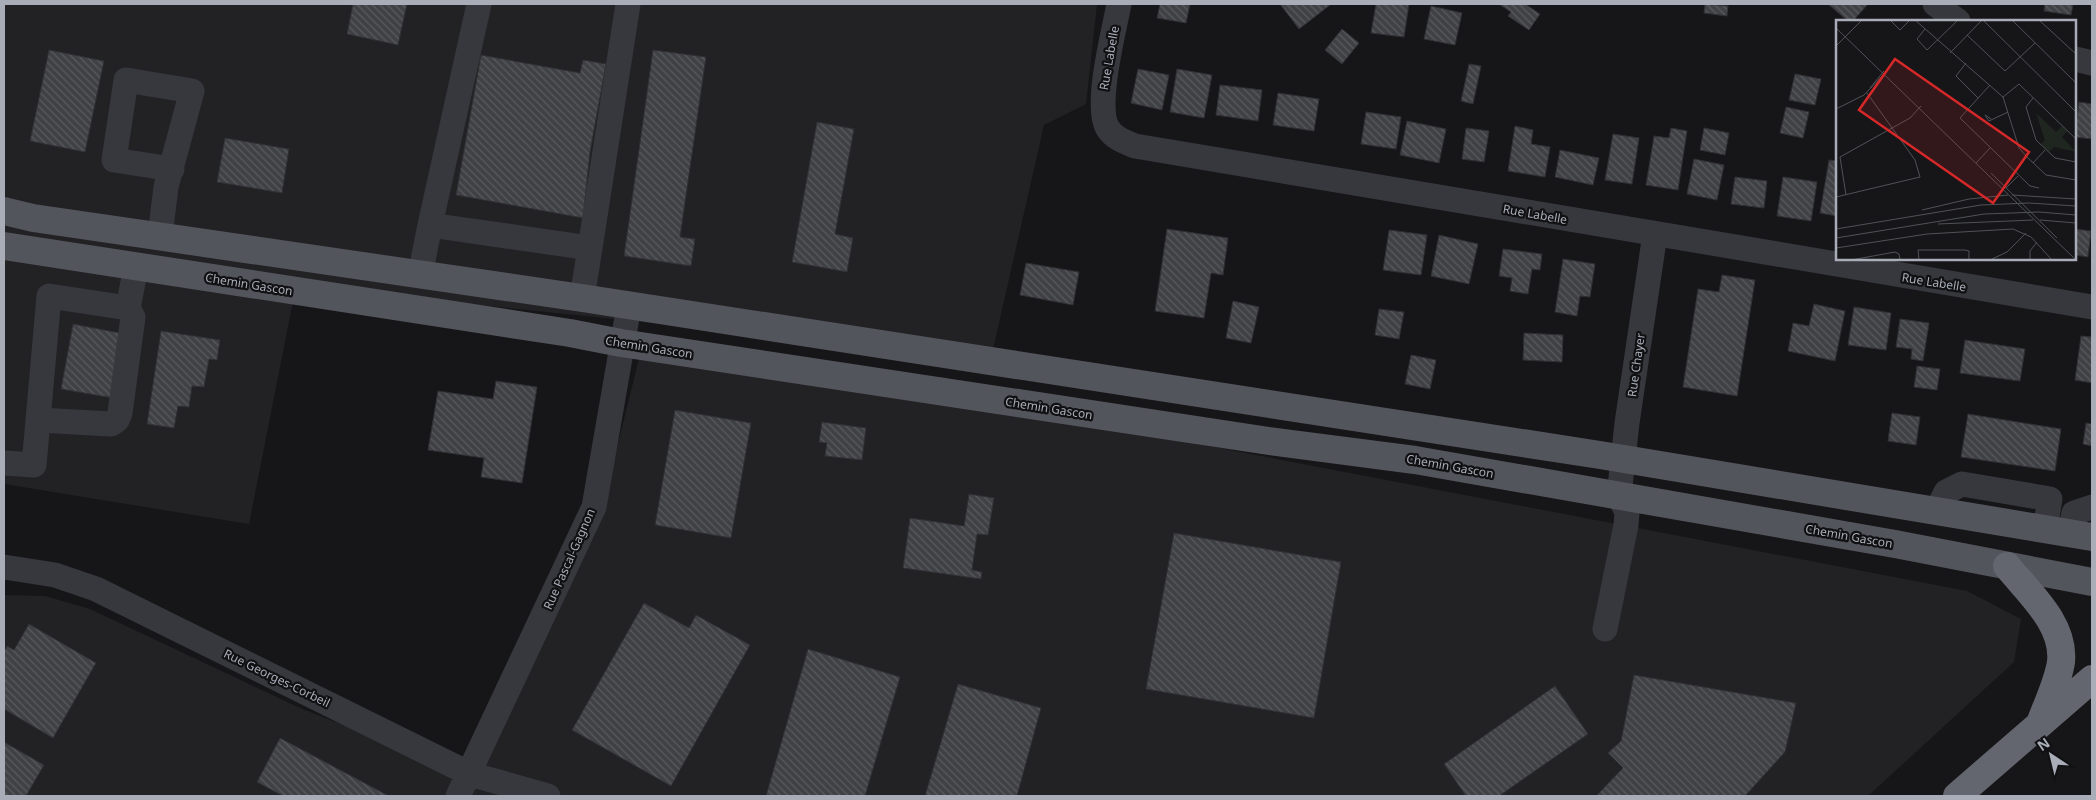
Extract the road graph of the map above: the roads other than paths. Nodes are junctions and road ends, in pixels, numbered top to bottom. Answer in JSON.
{"nodes":[{"id":1,"x":479,"y":4,"type":"edge"},
{"id":2,"x":628,"y":4,"type":"edge"},
{"id":3,"x":1119,"y":4,"type":"edge"},
{"id":4,"x":1935,"y":4,"type":"edge"},
{"id":5,"x":1957,"y":20,"type":"edge"},
{"id":6,"x":2076,"y":59,"type":"edge"},
{"id":7,"x":2092,"y":63,"type":"edge"},
{"id":8,"x":172,"y":169,"type":"dead end"},
{"id":9,"x":4,"y":211,"type":"edge"},
{"id":10,"x":430,"y":225,"type":"junction"},
{"id":11,"x":1655,"y":234,"type":"junction"},
{"id":12,"x":160,"y":236,"type":"junction"},
{"id":13,"x":4,"y":246,"type":"edge"},
{"id":14,"x":590,"y":248,"type":"junction"},
{"id":15,"x":136,"y":267,"type":"junction"},
{"id":16,"x":420,"y":275,"type":"junction"},
{"id":17,"x":582,"y":298,"type":"junction"},
{"id":18,"x":629,"y":306,"type":"junction"},
{"id":19,"x":2092,"y":307,"type":"edge"},
{"id":20,"x":128,"y":308,"type":"junction"},
{"id":21,"x":621,"y":343,"type":"junction"},
{"id":22,"x":38,"y":420,"type":"junction"},
{"id":23,"x":1624,"y":460,"type":"junction"},
{"id":24,"x":4,"y":463,"type":"edge"},
{"id":25,"x":1619,"y":496,"type":"junction"},
{"id":26,"x":2092,"y":507,"type":"edge"},
{"id":27,"x":2069,"y":533,"type":"edge"},
{"id":28,"x":2007,"y":566,"type":"junction"},
{"id":29,"x":4,"y":568,"type":"edge"},
{"id":30,"x":2092,"y":582,"type":"edge"},
{"id":31,"x":1605,"y":629,"type":"dead end"},
{"id":32,"x":2092,"y":679,"type":"edge"},
{"id":33,"x":2040,"y":722,"type":"junction"},
{"id":34,"x":470,"y":774,"type":"junction"},
{"id":35,"x":458,"y":796,"type":"edge"},
{"id":36,"x":548,"y":796,"type":"edge"},
{"id":37,"x":1957,"y":796,"type":"edge"}],
"edges":[{"from":1,"to":10,"type":"street"},
{"from":2,"to":14,"type":"street"},
{"from":3,"to":11,"type":"street","name":"Rue Labelle"},
{"from":4,"to":5,"type":"street"},
{"from":6,"to":7,"type":"street"},
{"from":8,"to":12,"type":"street"},
{"from":9,"to":12,"type":"main road"},
{"from":10,"to":14,"type":"street"},
{"from":10,"to":16,"type":"street"},
{"from":11,"to":19,"type":"street","name":"Rue Labelle"},
{"from":11,"to":23,"type":"street","name":"Rue Chayer"},
{"from":12,"to":16,"type":"main road"},
{"from":13,"to":15,"type":"main road","name":"Chemin Gascon"},
{"from":14,"to":17,"type":"street"},
{"from":15,"to":20,"type":"street"},
{"from":15,"to":21,"type":"main road","name":"Chemin Gascon"},
{"from":16,"to":17,"type":"main road"},
{"from":17,"to":18,"type":"main road"},
{"from":18,"to":21,"type":"street","name":"Rue Pascal-Gagnon"},
{"from":18,"to":23,"type":"main road"},
{"from":20,"to":22,"type":"street"},
{"from":20,"to":22,"type":"street"},
{"from":21,"to":25,"type":"main road","name":"Chemin Gascon"},
{"from":21,"to":34,"type":"street","name":"Rue Pascal-Gagnon"},
{"from":22,"to":24,"type":"street"},
{"from":23,"to":25,"type":"street","name":"Rue Chayer"},
{"from":23,"to":27,"type":"main road"},
{"from":25,"to":28,"type":"main road","name":"Chemin Gascon"},
{"from":25,"to":31,"type":"street"},
{"from":26,"to":27,"type":"street"},
{"from":28,"to":30,"type":"main road","name":"Chemin Gascon"},
{"from":28,"to":33,"type":"highway"},
{"from":29,"to":34,"type":"street","name":"Rue Georges-Corbeil"},
{"from":32,"to":33,"type":"highway"},
{"from":33,"to":37,"type":"highway"},
{"from":34,"to":35,"type":"street","name":"Rue Pascal-Gagnon"},
{"from":34,"to":36,"type":"street","name":"Rue Georges-Corbeil"}]}
